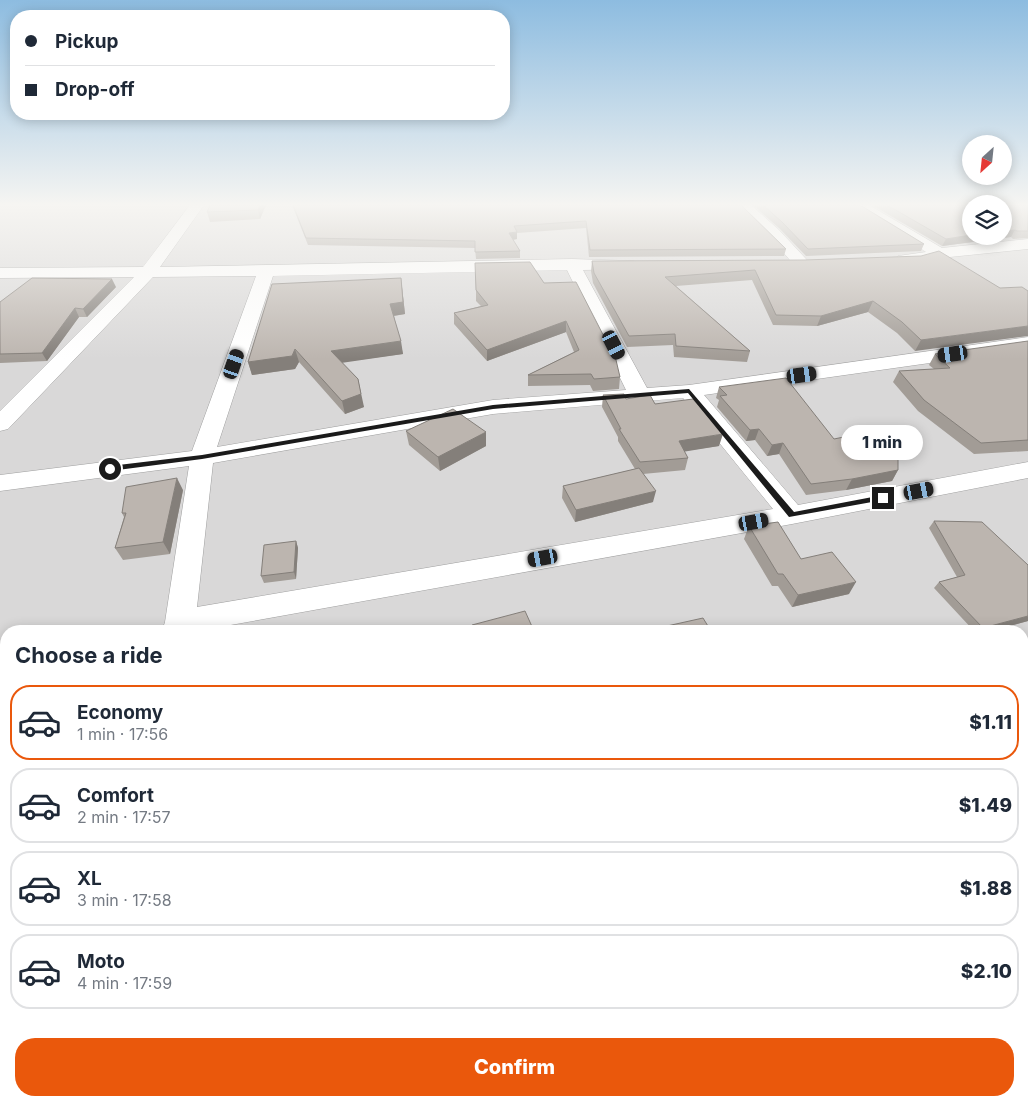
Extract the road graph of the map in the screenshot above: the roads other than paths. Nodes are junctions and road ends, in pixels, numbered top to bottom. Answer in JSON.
{"nodes":[{"id":1,"x":159,"y":257,"type":"edge"},
{"id":2,"x":794,"y":257,"type":"edge"},
{"id":3,"x":925,"y":257,"type":"edge"},
{"id":4,"x":887,"y":260,"type":"edge"},
{"id":5,"x":820,"y":262,"type":"edge"},
{"id":6,"x":781,"y":263,"type":"edge"},
{"id":7,"x":800,"y":263,"type":"junction"},
{"id":8,"x":572,"y":264,"type":"junction"},
{"id":9,"x":641,"y":264,"type":"edge"},
{"id":10,"x":266,"y":271,"type":"junction"},
{"id":11,"x":0,"y":272,"type":"edge"},
{"id":12,"x":148,"y":272,"type":"junction"},
{"id":13,"x":1028,"y":343,"type":"edge"},
{"id":14,"x":689,"y":391,"type":"junction"},
{"id":15,"x":639,"y":394,"type":"junction"},
{"id":16,"x":0,"y":424,"type":"edge"},
{"id":17,"x":202,"y":457,"type":"junction"},
{"id":18,"x":1028,"y":470,"type":"edge"},
{"id":19,"x":0,"y":483,"type":"edge"},
{"id":20,"x":792,"y":515,"type":"junction"},
{"id":21,"x":178,"y":625,"type":"edge"},
{"id":22,"x":184,"y":625,"type":"edge"}],
"edges":[{"from":1,"to":12,"type":"street"},
{"from":2,"to":7,"type":"street"},
{"from":3,"to":4,"type":"street"},
{"from":5,"to":7,"type":"street"},
{"from":6,"to":7,"type":"street"},
{"from":8,"to":9,"type":"street"},
{"from":8,"to":10,"type":"street"},
{"from":8,"to":15,"type":"street"},
{"from":10,"to":12,"type":"street"},
{"from":10,"to":17,"type":"street"},
{"from":11,"to":12,"type":"street"},
{"from":12,"to":16,"type":"street"},
{"from":13,"to":14,"type":"street"},
{"from":14,"to":15,"type":"street"},
{"from":14,"to":20,"type":"street"},
{"from":15,"to":17,"type":"street"},
{"from":17,"to":19,"type":"street"},
{"from":17,"to":21,"type":"street"},
{"from":18,"to":20,"type":"street"},
{"from":20,"to":22,"type":"street"}]}
